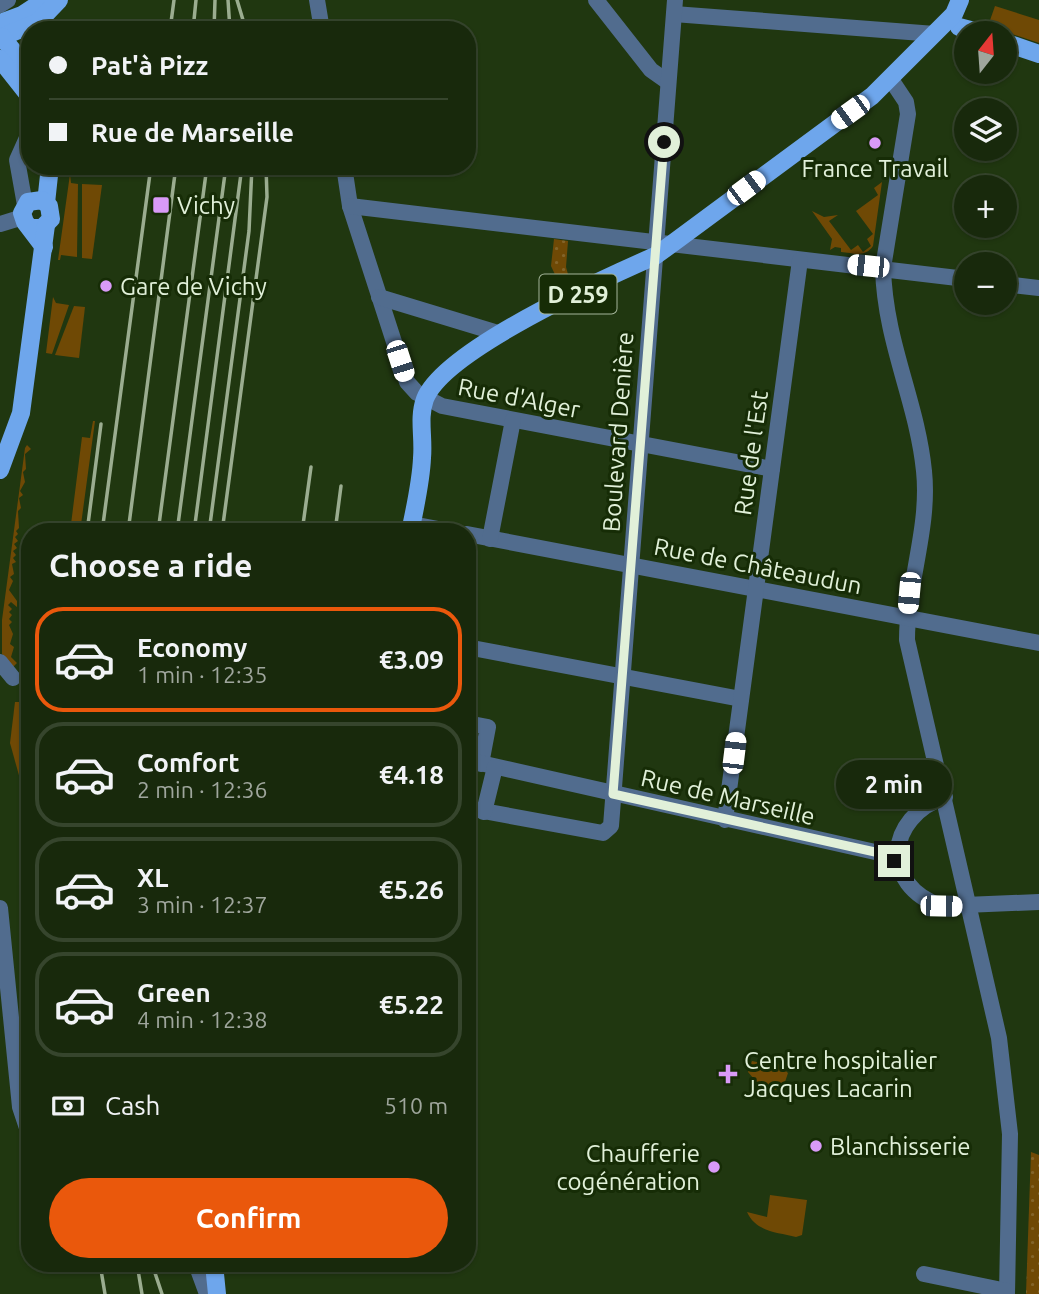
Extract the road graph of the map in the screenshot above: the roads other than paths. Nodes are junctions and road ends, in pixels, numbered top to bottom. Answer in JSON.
{"nodes":[{"id":1,"x":8,"y":0,"type":"edge"},
{"id":2,"x":45,"y":0,"type":"edge"},
{"id":3,"x":59,"y":0,"type":"edge"},
{"id":4,"x":317,"y":0,"type":"edge"},
{"id":5,"x":596,"y":0,"type":"edge"},
{"id":6,"x":972,"y":0,"type":"edge"},
{"id":7,"x":0,"y":5,"type":"edge"},
{"id":8,"x":674,"y":7,"type":"edge"},
{"id":9,"x":958,"y":13,"type":"edge"},
{"id":10,"x":39,"y":21,"type":"edge"},
{"id":11,"x":320,"y":21,"type":"edge"},
{"id":12,"x":21,"y":27,"type":"edge"},
{"id":13,"x":1,"y":32,"type":"edge"},
{"id":14,"x":935,"y":34,"type":"junction"},
{"id":15,"x":1017,"y":46,"type":"edge"},
{"id":16,"x":1039,"y":54,"type":"edge"},
{"id":17,"x":0,"y":59,"type":"edge"},
{"id":18,"x":21,"y":60,"type":"edge"},
{"id":19,"x":668,"y":82,"type":"junction"},
{"id":20,"x":893,"y":82,"type":"junction"},
{"id":21,"x":21,"y":86,"type":"edge"},
{"id":22,"x":21,"y":151,"type":"edge"},
{"id":23,"x":0,"y":158,"type":"edge"},
{"id":24,"x":17,"y":160,"type":"junction"},
{"id":25,"x":21,"y":172,"type":"edge"},
{"id":26,"x":22,"y":175,"type":"edge"},
{"id":27,"x":40,"y":175,"type":"edge"},
{"id":28,"x":47,"y":175,"type":"edge"},
{"id":29,"x":345,"y":175,"type":"edge"},
{"id":30,"x":350,"y":206,"type":"junction"},
{"id":31,"x":35,"y":213,"type":"junction"},
{"id":32,"x":0,"y":224,"type":"edge"},
{"id":33,"x":662,"y":246,"type":"junction"},
{"id":34,"x":800,"y":260,"type":"junction"},
{"id":35,"x":883,"y":268,"type":"junction"},
{"id":36,"x":954,"y":277,"type":"edge"},
{"id":37,"x":1017,"y":285,"type":"edge"},
{"id":38,"x":1039,"y":288,"type":"edge"},
{"id":39,"x":380,"y":297,"type":"junction"},
{"id":40,"x":501,"y":334,"type":"junction"},
{"id":41,"x":425,"y":398,"type":"junction"},
{"id":42,"x":513,"y":420,"type":"junction"},
{"id":43,"x":640,"y":444,"type":"junction"},
{"id":44,"x":1,"y":467,"type":"edge"},
{"id":45,"x":772,"y":469,"type":"junction"},
{"id":46,"x":412,"y":523,"type":"edge"},
{"id":47,"x":476,"y":536,"type":"edge"},
{"id":48,"x":490,"y":538,"type":"junction"},
{"id":49,"x":631,"y":564,"type":"junction"},
{"id":50,"x":756,"y":589,"type":"junction"},
{"id":51,"x":907,"y":619,"type":"junction"},
{"id":52,"x":1039,"y":643,"type":"edge"},
{"id":53,"x":476,"y":649,"type":"edge"},
{"id":54,"x":0,"y":662,"type":"edge"},
{"id":55,"x":622,"y":676,"type":"junction"},
{"id":56,"x":13,"y":678,"type":"dead end"},
{"id":57,"x":741,"y":699,"type":"junction"},
{"id":58,"x":476,"y":725,"type":"edge"},
{"id":59,"x":481,"y":763,"type":"edge"},
{"id":60,"x":613,"y":794,"type":"junction"},
{"id":61,"x":945,"y":797,"type":"junction"},
{"id":62,"x":476,"y":810,"type":"edge"},
{"id":63,"x":484,"y":811,"type":"junction"},
{"id":64,"x":725,"y":820,"type":"junction"},
{"id":65,"x":891,"y":851,"type":"junction"},
{"id":66,"x":1039,"y":902,"type":"edge"},
{"id":67,"x":969,"y":904,"type":"junction"},
{"id":68,"x":0,"y":908,"type":"edge"},
{"id":69,"x":21,"y":1110,"type":"edge"},
{"id":70,"x":199,"y":1272,"type":"edge"},
{"id":71,"x":215,"y":1272,"type":"edge"},
{"id":72,"x":924,"y":1274,"type":"dead end"},
{"id":73,"x":1007,"y":1293,"type":"edge"},
{"id":74,"x":207,"y":1294,"type":"edge"},
{"id":75,"x":217,"y":1294,"type":"edge"}],
"edges":[{"from":1,"to":7,"type":"street"},
{"from":2,"to":13,"type":"main road"},
{"from":3,"to":10,"type":"main road"},
{"from":4,"to":11,"type":"street"},
{"from":5,"to":19,"type":"street"},
{"from":6,"to":9,"type":"main road"},
{"from":8,"to":14,"type":"street"},
{"from":8,"to":19,"type":"street","name":"Boulevard Denière"},
{"from":9,"to":14,"type":"main road"},
{"from":9,"to":20,"type":"main road"},
{"from":12,"to":13,"type":"main road"},
{"from":13,"to":18,"type":"main road"},
{"from":14,"to":20,"type":"main road"},
{"from":15,"to":16,"type":"main road"},
{"from":17,"to":21,"type":"main road"},
{"from":19,"to":33,"type":"street","name":"Boulevard Denière"},
{"from":20,"to":33,"type":"main road"},
{"from":20,"to":35,"type":"street"},
{"from":22,"to":24,"type":"street"},
{"from":23,"to":24,"type":"street"},
{"from":24,"to":25,"type":"street"},
{"from":26,"to":31,"type":"street"},
{"from":27,"to":31,"type":"main road"},
{"from":28,"to":31,"type":"main road"},
{"from":29,"to":30,"type":"street"},
{"from":30,"to":33,"type":"street"},
{"from":30,"to":39,"type":"street"},
{"from":31,"to":32,"type":"street"},
{"from":31,"to":44,"type":"main road"},
{"from":33,"to":34,"type":"street"},
{"from":33,"to":40,"type":"main road","number":"D 259"},
{"from":33,"to":43,"type":"street","name":"Boulevard Denière"},
{"from":34,"to":35,"type":"street"},
{"from":34,"to":45,"type":"street","name":"Rue de l'Est"},
{"from":35,"to":36,"type":"street"},
{"from":35,"to":51,"type":"street"},
{"from":37,"to":38,"type":"street"},
{"from":39,"to":40,"type":"street"},
{"from":39,"to":41,"type":"street"},
{"from":40,"to":41,"type":"main road","number":"D 259"},
{"from":41,"to":42,"type":"street","name":"Rue d'Alger"},
{"from":41,"to":46,"type":"main road"},
{"from":42,"to":43,"type":"street","name":"Rue d'Alger"},
{"from":42,"to":48,"type":"street"},
{"from":43,"to":45,"type":"street","name":"Rue d'Alger"},
{"from":43,"to":49,"type":"street","name":"Boulevard Denière"},
{"from":45,"to":50,"type":"street","name":"Rue de l'Est"},
{"from":47,"to":48,"type":"street","name":"Rue de Châteaudun"},
{"from":48,"to":49,"type":"street","name":"Rue de Châteaudun"},
{"from":49,"to":50,"type":"street","name":"Rue de Châteaudun"},
{"from":49,"to":55,"type":"street","name":"Boulevard Denière"},
{"from":50,"to":51,"type":"street","name":"Rue de Châteaudun"},
{"from":50,"to":57,"type":"street","name":"Rue de l'Est"},
{"from":51,"to":52,"type":"street","name":"Rue de Châteaudun"},
{"from":51,"to":61,"type":"street"},
{"from":53,"to":55,"type":"street"},
{"from":54,"to":56,"type":"street"},
{"from":55,"to":57,"type":"street"},
{"from":55,"to":60,"type":"street","name":"Boulevard Denière"},
{"from":57,"to":64,"type":"street","name":"Rue de l'Est"},
{"from":58,"to":59,"type":"street"},
{"from":59,"to":60,"type":"street","name":"Rue de Marseille"},
{"from":59,"to":63,"type":"street"},
{"from":60,"to":63,"type":"street","name":"Boulevard Denière"},
{"from":60,"to":64,"type":"street","name":"Rue de Marseille"},
{"from":61,"to":65,"type":"street"},
{"from":61,"to":67,"type":"street"},
{"from":62,"to":63,"type":"street"},
{"from":64,"to":65,"type":"street","name":"Rue de Marseille"},
{"from":65,"to":67,"type":"street","name":"Rue de Marseille"},
{"from":66,"to":67,"type":"street"},
{"from":67,"to":73,"type":"street"},
{"from":68,"to":69,"type":"street"},
{"from":70,"to":74,"type":"street"},
{"from":71,"to":75,"type":"main road"},
{"from":72,"to":73,"type":"street"}]}
